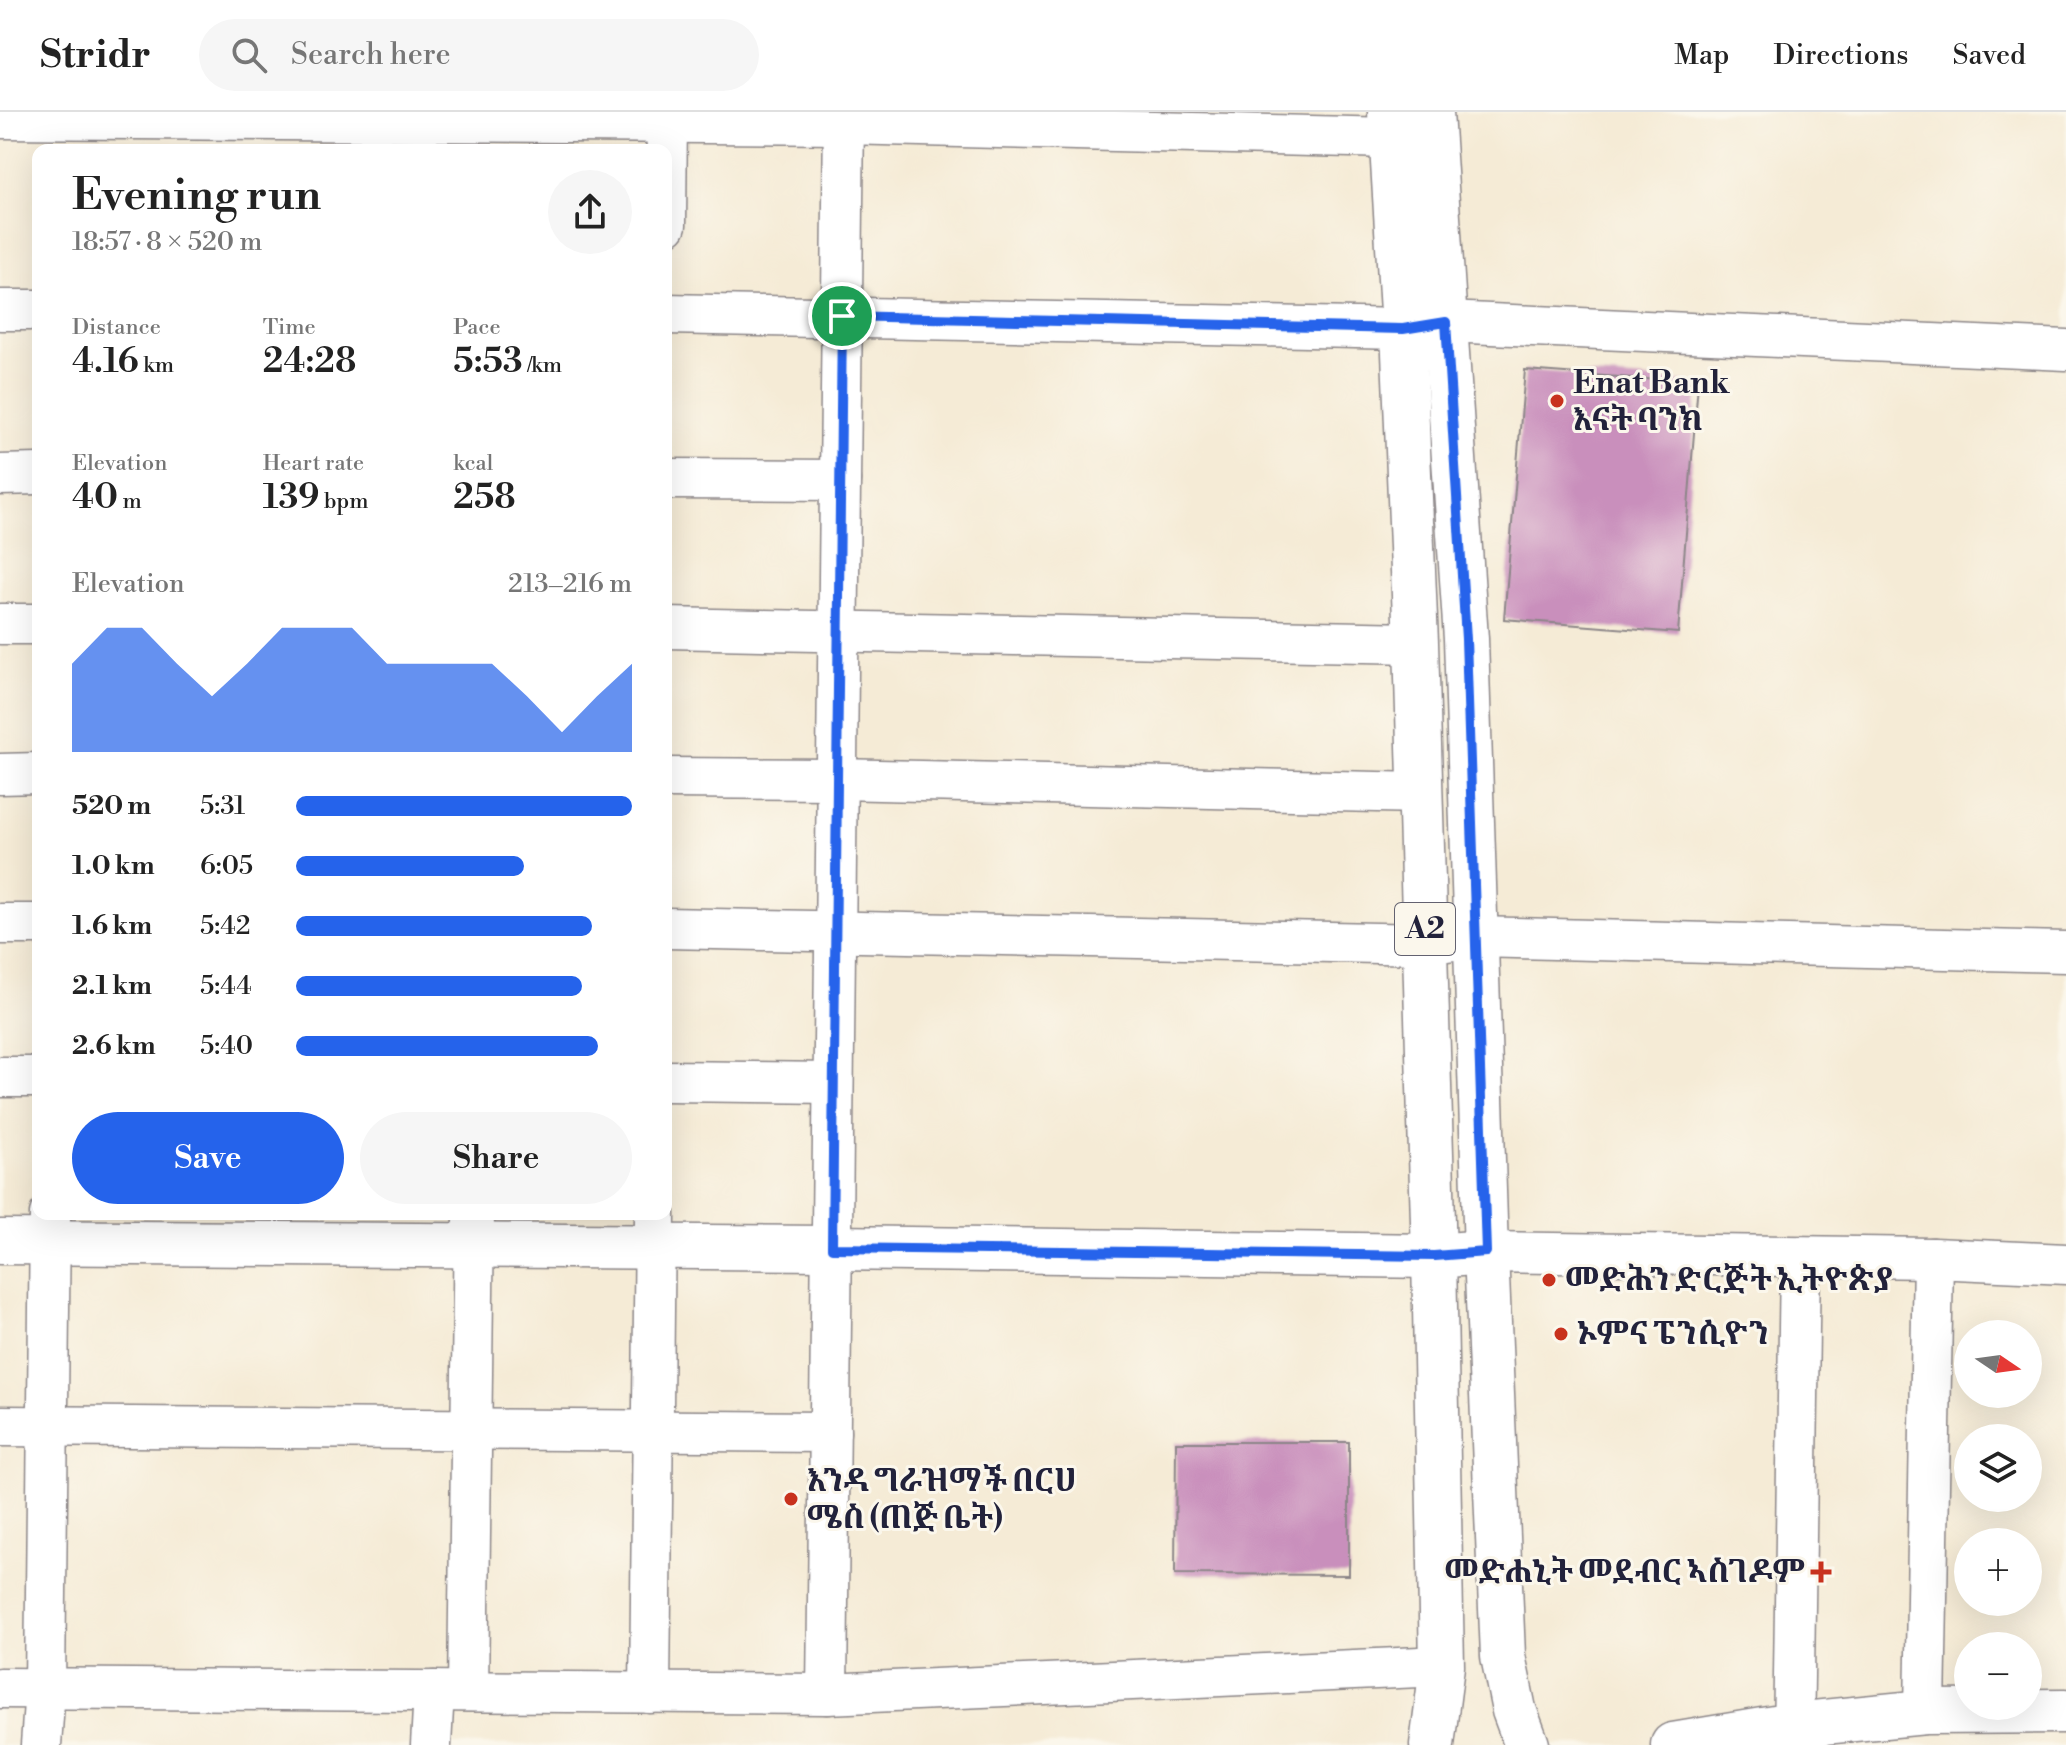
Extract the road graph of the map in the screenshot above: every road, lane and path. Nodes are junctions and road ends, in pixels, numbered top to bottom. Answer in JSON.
{"nodes":[{"id":1,"x":1431,"y":112,"type":"edge"},
{"id":2,"x":667,"y":117,"type":"edge"},
{"id":3,"x":0,"y":118,"type":"edge"},
{"id":4,"x":844,"y":118,"type":"edge"},
{"id":5,"x":1391,"y":125,"type":"edge"},
{"id":6,"x":61,"y":127,"type":"edge"},
{"id":7,"x":485,"y":128,"type":"edge"},
{"id":8,"x":667,"y":144,"type":"edge"},
{"id":9,"x":0,"y":310,"type":"edge"},
{"id":10,"x":32,"y":310,"type":"edge"},
{"id":11,"x":672,"y":314,"type":"edge"},
{"id":12,"x":842,"y":316,"type":"junction"},
{"id":13,"x":1446,"y":322,"type":"junction"},
{"id":14,"x":1403,"y":329,"type":"junction"},
{"id":15,"x":2066,"y":350,"type":"edge"},
{"id":16,"x":32,"y":474,"type":"edge"},
{"id":17,"x":0,"y":475,"type":"edge"},
{"id":18,"x":672,"y":479,"type":"edge"},
{"id":19,"x":840,"y":480,"type":"junction"},
{"id":20,"x":0,"y":624,"type":"edge"},
{"id":21,"x":32,"y":624,"type":"edge"},
{"id":22,"x":672,"y":628,"type":"edge"},
{"id":23,"x":838,"y":630,"type":"junction"},
{"id":24,"x":1416,"y":643,"type":"junction"},
{"id":25,"x":32,"y":773,"type":"edge"},
{"id":26,"x":0,"y":774,"type":"edge"},
{"id":27,"x":672,"y":778,"type":"edge"},
{"id":28,"x":837,"y":779,"type":"junction"},
{"id":29,"x":1420,"y":793,"type":"junction"},
{"id":30,"x":0,"y":924,"type":"edge"},
{"id":31,"x":32,"y":924,"type":"edge"},
{"id":32,"x":672,"y":928,"type":"edge"},
{"id":33,"x":835,"y":930,"type":"junction"},
{"id":34,"x":1476,"y":937,"type":"junction"},
{"id":35,"x":1425,"y":944,"type":"junction"},
{"id":36,"x":2066,"y":952,"type":"edge"},
{"id":37,"x":0,"y":1077,"type":"edge"},
{"id":38,"x":32,"y":1077,"type":"edge"},
{"id":39,"x":672,"y":1081,"type":"edge"},
{"id":40,"x":833,"y":1083,"type":"junction"},
{"id":41,"x":50,"y":1228,"type":"edge"},
{"id":42,"x":473,"y":1229,"type":"edge"},
{"id":43,"x":655,"y":1230,"type":"edge"},
{"id":44,"x":0,"y":1242,"type":"edge"},
{"id":45,"x":832,"y":1248,"type":"junction"},
{"id":46,"x":1486,"y":1252,"type":"junction"},
{"id":47,"x":1434,"y":1256,"type":"junction"},
{"id":48,"x":1800,"y":1258,"type":"junction"},
{"id":49,"x":1933,"y":1258,"type":"junction"},
{"id":50,"x":2066,"y":1264,"type":"edge"},
{"id":51,"x":0,"y":1426,"type":"edge"},
{"id":52,"x":48,"y":1426,"type":"junction"},
{"id":53,"x":471,"y":1429,"type":"junction"},
{"id":54,"x":653,"y":1430,"type":"junction"},
{"id":55,"x":830,"y":1432,"type":"junction"},
{"id":56,"x":1442,"y":1666,"type":"junction"},
{"id":57,"x":0,"y":1688,"type":"edge"},
{"id":58,"x":45,"y":1688,"type":"junction"},
{"id":59,"x":451,"y":1691,"type":"junction"},
{"id":60,"x":650,"y":1693,"type":"junction"},
{"id":61,"x":827,"y":1694,"type":"junction"},
{"id":62,"x":2066,"y":1711,"type":"edge"},
{"id":63,"x":1925,"y":1712,"type":"junction"},
{"id":64,"x":1793,"y":1735,"type":"edge"},
{"id":65,"x":41,"y":1745,"type":"edge"},
{"id":66,"x":431,"y":1745,"type":"edge"},
{"id":67,"x":1432,"y":1745,"type":"edge"},
{"id":68,"x":1527,"y":1745,"type":"edge"},
{"id":69,"x":1673,"y":1745,"type":"edge"}],
"edges":[{"from":1,"to":13,"type":"main road","number":"A2"},
{"from":2,"to":4,"type":"street"},
{"from":2,"to":7,"type":"street"},
{"from":2,"to":8,"type":"street"},
{"from":3,"to":6,"type":"street"},
{"from":4,"to":5,"type":"street"},
{"from":4,"to":12,"type":"street"},
{"from":5,"to":14,"type":"main road","number":"A2"},
{"from":6,"to":7,"type":"street"},
{"from":9,"to":10,"type":"street"},
{"from":11,"to":12,"type":"street"},
{"from":12,"to":14,"type":"street"},
{"from":12,"to":19,"type":"street"},
{"from":13,"to":14,"type":"street"},
{"from":13,"to":15,"type":"street"},
{"from":13,"to":34,"type":"main road","number":"A2"},
{"from":14,"to":24,"type":"main road","number":"A2"},
{"from":16,"to":17,"type":"street"},
{"from":18,"to":19,"type":"street"},
{"from":19,"to":23,"type":"street"},
{"from":20,"to":21,"type":"street"},
{"from":22,"to":23,"type":"street"},
{"from":23,"to":24,"type":"street"},
{"from":23,"to":28,"type":"street"},
{"from":24,"to":29,"type":"main road","number":"A2"},
{"from":25,"to":26,"type":"street"},
{"from":27,"to":28,"type":"street"},
{"from":28,"to":29,"type":"street"},
{"from":28,"to":33,"type":"street"},
{"from":29,"to":35,"type":"main road","number":"A2"},
{"from":30,"to":31,"type":"street"},
{"from":32,"to":33,"type":"street"},
{"from":33,"to":35,"type":"street"},
{"from":33,"to":40,"type":"street"},
{"from":34,"to":35,"type":"street"},
{"from":34,"to":36,"type":"street"},
{"from":34,"to":46,"type":"main road","number":"A2"},
{"from":35,"to":47,"type":"main road","number":"A2"},
{"from":37,"to":38,"type":"street"},
{"from":39,"to":40,"type":"street"},
{"from":40,"to":45,"type":"street"},
{"from":41,"to":42,"type":"main road"},
{"from":41,"to":44,"type":"main road"},
{"from":41,"to":52,"type":"street"},
{"from":42,"to":43,"type":"main road"},
{"from":42,"to":53,"type":"street"},
{"from":43,"to":45,"type":"main road"},
{"from":43,"to":54,"type":"street"},
{"from":45,"to":47,"type":"main road"},
{"from":45,"to":55,"type":"street"},
{"from":46,"to":47,"type":"main road"},
{"from":46,"to":48,"type":"street"},
{"from":46,"to":68,"type":"main road","number":"A2"},
{"from":47,"to":56,"type":"main road","number":"A2"},
{"from":48,"to":49,"type":"street"},
{"from":48,"to":64,"type":"street"},
{"from":49,"to":50,"type":"street"},
{"from":49,"to":63,"type":"street"},
{"from":51,"to":52,"type":"street"},
{"from":52,"to":53,"type":"street"},
{"from":52,"to":58,"type":"street"},
{"from":53,"to":54,"type":"street"},
{"from":53,"to":59,"type":"street"},
{"from":54,"to":55,"type":"street"},
{"from":54,"to":60,"type":"street"},
{"from":55,"to":61,"type":"street"},
{"from":56,"to":61,"type":"street"},
{"from":56,"to":67,"type":"main road","number":"A2"},
{"from":57,"to":58,"type":"street"},
{"from":58,"to":59,"type":"street"},
{"from":58,"to":65,"type":"street"},
{"from":59,"to":60,"type":"street"},
{"from":59,"to":66,"type":"street"},
{"from":60,"to":61,"type":"street"},
{"from":62,"to":63,"type":"main road"},
{"from":63,"to":64,"type":"main road"},
{"from":64,"to":69,"type":"main road"}]}
